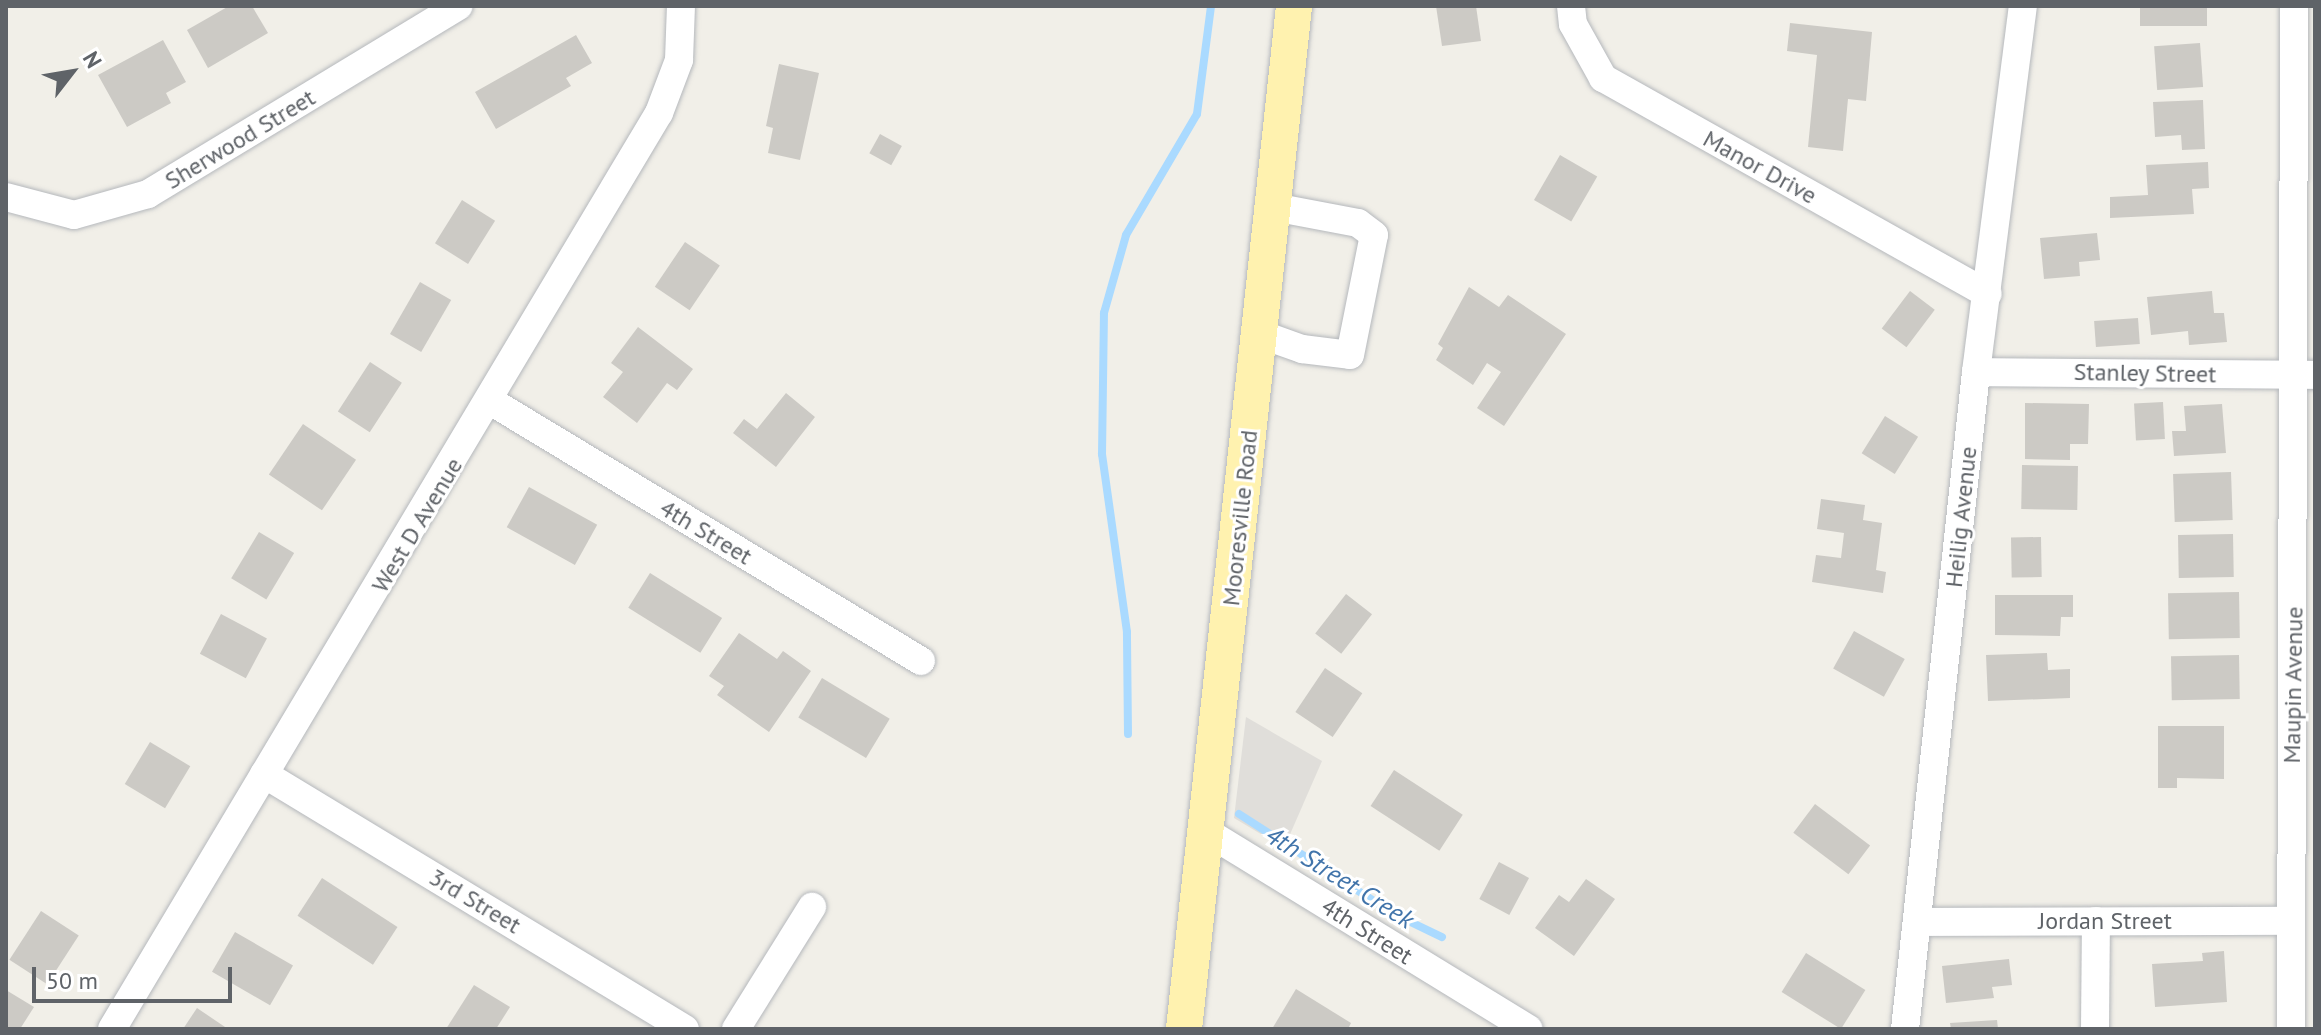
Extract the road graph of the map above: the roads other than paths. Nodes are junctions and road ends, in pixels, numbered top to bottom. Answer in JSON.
{"nodes":[{"id":1,"x":458,"y":6,"type":"edge"},
{"id":2,"x":681,"y":6,"type":"edge"},
{"id":3,"x":1294,"y":6,"type":"edge"},
{"id":4,"x":1571,"y":6,"type":"edge"},
{"id":5,"x":2023,"y":6,"type":"edge"},
{"id":6,"x":2294,"y":6,"type":"edge"},
{"id":7,"x":6,"y":197,"type":"edge"},
{"id":8,"x":1273,"y":207,"type":"junction"},
{"id":9,"x":1988,"y":294,"type":"junction"},
{"id":10,"x":1260,"y":334,"type":"junction"},
{"id":11,"x":1976,"y":372,"type":"junction"},
{"id":12,"x":2306,"y":375,"type":"edge"},
{"id":13,"x":492,"y":402,"type":"junction"},
{"id":14,"x":921,"y":661,"type":"dead end"},
{"id":15,"x":264,"y":774,"type":"junction"},
{"id":16,"x":1207,"y":832,"type":"junction"},
{"id":17,"x":2303,"y":863,"type":"edge"},
{"id":18,"x":812,"y":907,"type":"dead end"},
{"id":19,"x":2096,"y":921,"type":"junction"},
{"id":20,"x":2290,"y":921,"type":"junction"},
{"id":21,"x":1919,"y":922,"type":"junction"},
{"id":22,"x":112,"y":1029,"type":"edge"},
{"id":23,"x":685,"y":1029,"type":"edge"},
{"id":24,"x":736,"y":1029,"type":"edge"},
{"id":25,"x":1184,"y":1029,"type":"edge"},
{"id":26,"x":1528,"y":1029,"type":"edge"},
{"id":27,"x":1905,"y":1029,"type":"edge"},
{"id":28,"x":2095,"y":1029,"type":"edge"},
{"id":29,"x":2291,"y":1029,"type":"edge"}],
"edges":[{"from":1,"to":7,"type":"street","name":"Sherwood Street"},
{"from":2,"to":13,"type":"street","name":"West D Avenue"},
{"from":3,"to":8,"type":"main road","name":"Mooresville Road"},
{"from":4,"to":9,"type":"street","name":"Manor Drive"},
{"from":5,"to":9,"type":"street","name":"Heilig Avenue"},
{"from":6,"to":12,"type":"street","name":"Maupin Avenue"},
{"from":8,"to":10,"type":"main road","name":"Mooresville Road"},
{"from":8,"to":10,"type":"street"},
{"from":9,"to":11,"type":"street","name":"Heilig Avenue"},
{"from":10,"to":16,"type":"main road","name":"Mooresville Road"},
{"from":11,"to":12,"type":"street","name":"Stanley Street"},
{"from":11,"to":21,"type":"street","name":"Heilig Avenue"},
{"from":12,"to":17,"type":"street","name":"Maupin Avenue"},
{"from":13,"to":14,"type":"street","name":"4th Street"},
{"from":13,"to":15,"type":"street","name":"West D Avenue"},
{"from":15,"to":22,"type":"street","name":"West D Avenue"},
{"from":15,"to":23,"type":"street","name":"3rd Street"},
{"from":16,"to":25,"type":"main road","name":"Mooresville Road"},
{"from":16,"to":26,"type":"street","name":"4th Street"},
{"from":17,"to":20,"type":"street","name":"Maupin Avenue"},
{"from":18,"to":24,"type":"street"},
{"from":19,"to":20,"type":"street","name":"Jordan Street"},
{"from":19,"to":21,"type":"street","name":"Jordan Street"},
{"from":19,"to":28,"type":"street"},
{"from":20,"to":29,"type":"street","name":"Maupin Avenue"},
{"from":21,"to":27,"type":"street","name":"Heilig Avenue"}]}
